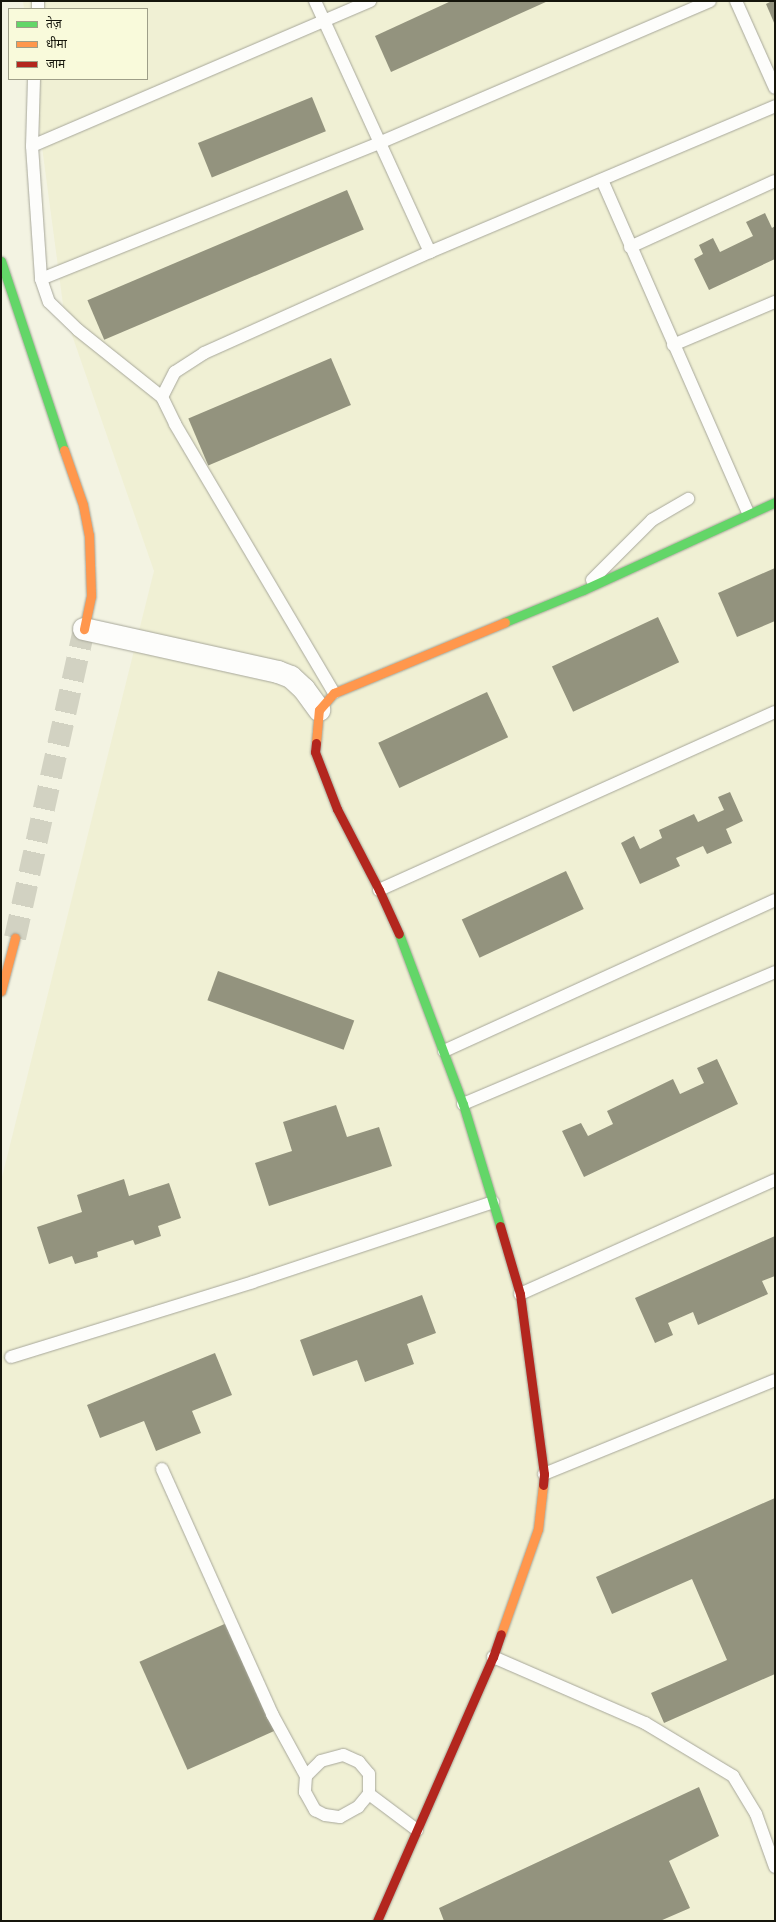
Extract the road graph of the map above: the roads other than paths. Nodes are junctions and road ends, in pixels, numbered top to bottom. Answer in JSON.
{"nodes":[{"id":1,"x":315,"y":1,"type":"edge"},
{"id":2,"x":370,"y":1,"type":"edge"},
{"id":3,"x":710,"y":1,"type":"edge"},
{"id":4,"x":736,"y":1,"type":"edge"},
{"id":5,"x":324,"y":21,"type":"junction"},
{"id":6,"x":34,"y":80,"type":"edge"},
{"id":7,"x":775,"y":88,"type":"edge"},
{"id":8,"x":775,"y":106,"type":"edge"},
{"id":9,"x":379,"y":143,"type":"junction"},
{"id":10,"x":32,"y":146,"type":"junction"},
{"id":11,"x":602,"y":180,"type":"junction"},
{"id":12,"x":775,"y":181,"type":"edge"},
{"id":13,"x":630,"y":247,"type":"junction"},
{"id":14,"x":430,"y":252,"type":"junction"},
{"id":15,"x":1,"y":261,"type":"edge"},
{"id":16,"x":41,"y":279,"type":"junction"},
{"id":17,"x":775,"y":302,"type":"edge"},
{"id":18,"x":673,"y":346,"type":"junction"},
{"id":19,"x":162,"y":397,"type":"junction"},
{"id":20,"x":688,"y":499,"type":"dead end"},
{"id":21,"x":775,"y":502,"type":"edge"},
{"id":22,"x":748,"y":513,"type":"junction"},
{"id":23,"x":582,"y":590,"type":"junction"},
{"id":24,"x":84,"y":629,"type":"joint"},
{"id":25,"x":334,"y":693,"type":"junction"},
{"id":26,"x":319,"y":710,"type":"junction"},
{"id":27,"x":775,"y":712,"type":"edge"},
{"id":28,"x":379,"y":890,"type":"junction"},
{"id":29,"x":775,"y":900,"type":"edge"},
{"id":30,"x":15,"y":938,"type":"tunnel mouth"},
{"id":31,"x":775,"y":972,"type":"edge"},
{"id":32,"x":1,"y":991,"type":"edge"},
{"id":33,"x":444,"y":1051,"type":"junction"},
{"id":34,"x":463,"y":1104,"type":"junction"},
{"id":35,"x":775,"y":1180,"type":"edge"},
{"id":36,"x":494,"y":1202,"type":"junction"},
{"id":37,"x":520,"y":1294,"type":"junction"},
{"id":38,"x":11,"y":1356,"type":"dead end"},
{"id":39,"x":775,"y":1380,"type":"edge"},
{"id":40,"x":162,"y":1468,"type":"dead end"},
{"id":41,"x":544,"y":1474,"type":"junction"},
{"id":42,"x":493,"y":1657,"type":"junction"},
{"id":43,"x":306,"y":1776,"type":"junction"},
{"id":44,"x":369,"y":1794,"type":"junction"},
{"id":45,"x":417,"y":1830,"type":"junction"},
{"id":46,"x":775,"y":1867,"type":"edge"},
{"id":47,"x":377,"y":1921,"type":"edge"}],
"edges":[{"from":1,"to":5,"type":"lane"},
{"from":2,"to":5,"type":"lane"},
{"from":3,"to":9,"type":"lane"},
{"from":4,"to":7,"type":"lane"},
{"from":5,"to":9,"type":"lane"},
{"from":5,"to":10,"type":"lane"},
{"from":6,"to":10,"type":"lane"},
{"from":8,"to":11,"type":"lane"},
{"from":9,"to":14,"type":"lane"},
{"from":9,"to":16,"type":"lane"},
{"from":10,"to":16,"type":"lane"},
{"from":11,"to":13,"type":"lane"},
{"from":11,"to":14,"type":"lane"},
{"from":12,"to":13,"type":"lane"},
{"from":13,"to":18,"type":"lane"},
{"from":14,"to":19,"type":"lane"},
{"from":15,"to":24,"type":"street"},
{"from":16,"to":19,"type":"lane"},
{"from":17,"to":18,"type":"lane"},
{"from":18,"to":22,"type":"lane"},
{"from":19,"to":25,"type":"lane"},
{"from":20,"to":23,"type":"lane"},
{"from":21,"to":22,"type":"street"},
{"from":22,"to":23,"type":"street"},
{"from":23,"to":25,"type":"street"},
{"from":24,"to":26,"type":"street"},
{"from":25,"to":26,"type":"street"},
{"from":26,"to":28,"type":"street"},
{"from":27,"to":28,"type":"lane"},
{"from":28,"to":33,"type":"street"},
{"from":29,"to":33,"type":"lane"},
{"from":30,"to":32,"type":"street"},
{"from":31,"to":34,"type":"lane"},
{"from":33,"to":34,"type":"street"},
{"from":34,"to":36,"type":"street"},
{"from":35,"to":37,"type":"lane"},
{"from":36,"to":37,"type":"street"},
{"from":36,"to":38,"type":"lane"},
{"from":37,"to":41,"type":"street"},
{"from":39,"to":41,"type":"lane"},
{"from":40,"to":43,"type":"lane"},
{"from":41,"to":42,"type":"street"},
{"from":42,"to":45,"type":"street"},
{"from":42,"to":46,"type":"lane"},
{"from":43,"to":44,"type":"lane"},
{"from":43,"to":44,"type":"lane"},
{"from":44,"to":45,"type":"lane"},
{"from":45,"to":47,"type":"street"}]}
